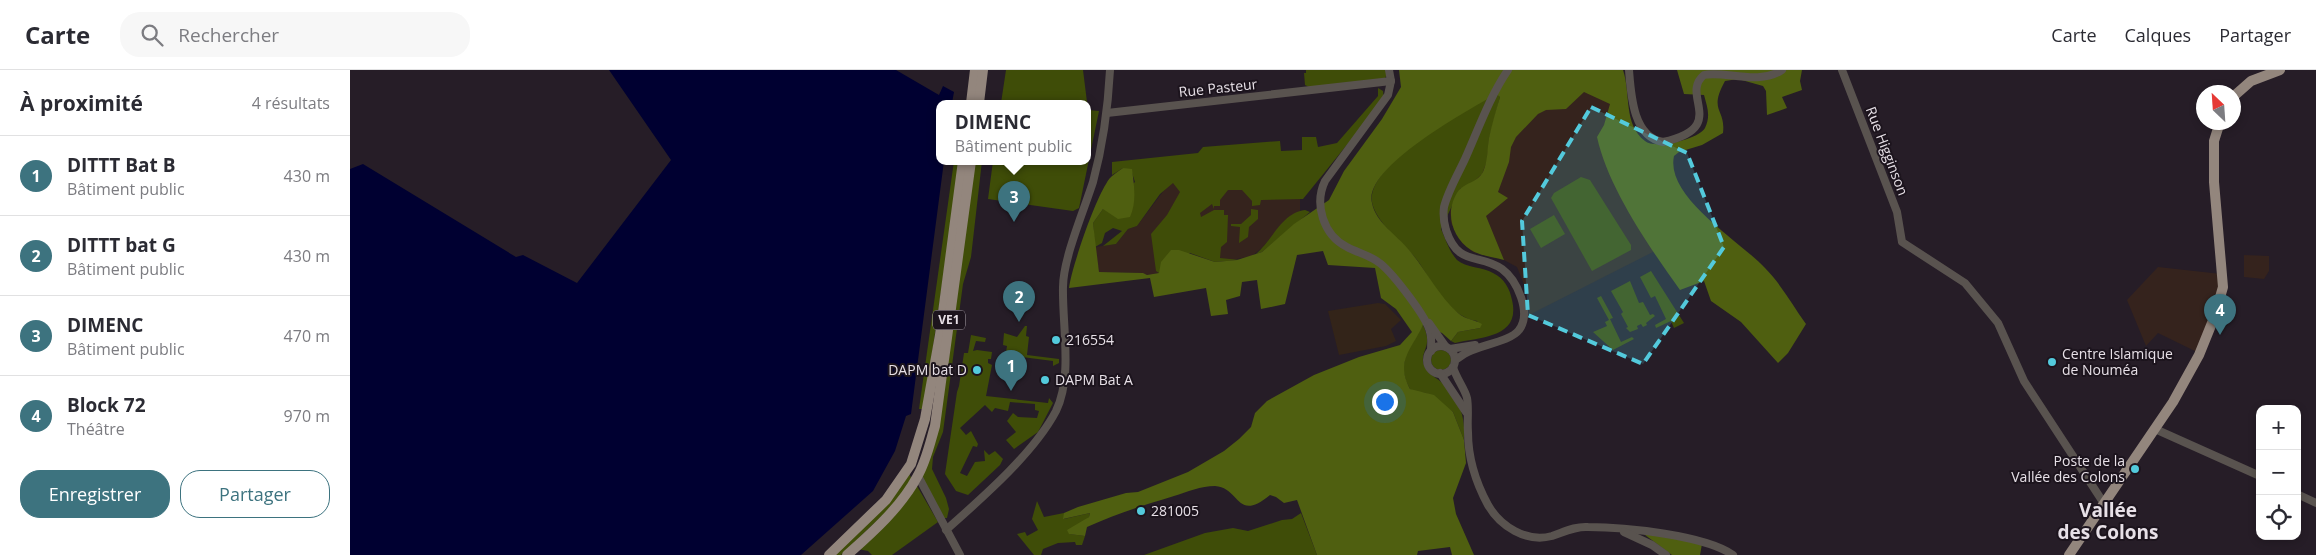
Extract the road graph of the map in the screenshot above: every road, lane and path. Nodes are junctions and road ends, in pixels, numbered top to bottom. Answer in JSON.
{"nodes":[{"id":1,"x":975,"y":70,"type":"edge"},
{"id":2,"x":983,"y":70,"type":"edge"},
{"id":3,"x":1110,"y":70,"type":"edge"},
{"id":4,"x":1389,"y":70,"type":"edge"},
{"id":5,"x":1508,"y":70,"type":"edge"},
{"id":6,"x":1629,"y":70,"type":"edge"},
{"id":7,"x":1782,"y":70,"type":"edge"},
{"id":8,"x":1842,"y":70,"type":"edge"},
{"id":9,"x":2280,"y":70,"type":"edge"},
{"id":10,"x":1391,"y":81,"type":"junction"},
{"id":11,"x":2241,"y":90,"type":"edge"},
{"id":12,"x":971,"y":100,"type":"edge"},
{"id":13,"x":979,"y":100,"type":"edge"},
{"id":14,"x":1107,"y":114,"type":"junction"},
{"id":15,"x":2217,"y":130,"type":"edge"},
{"id":16,"x":962,"y":165,"type":"edge"},
{"id":17,"x":970,"y":165,"type":"edge"},
{"id":18,"x":1421,"y":314,"type":"junction"},
{"id":19,"x":1499,"y":340,"type":"junction"},
{"id":20,"x":1448,"y":348,"type":"junction"},
{"id":21,"x":1431,"y":351,"type":"junction"},
{"id":22,"x":1454,"y":364,"type":"junction"},
{"id":23,"x":1440,"y":373,"type":"junction"},
{"id":24,"x":1468,"y":416,"type":"junction"},
{"id":25,"x":925,"y":419,"type":"junction"},
{"id":26,"x":2155,"y":429,"type":"junction"},
{"id":27,"x":2256,"y":474,"type":"edge"},
{"id":28,"x":917,"y":478,"type":"junction"},
{"id":29,"x":2299,"y":495,"type":"edge"},
{"id":30,"x":2104,"y":502,"type":"junction"},
{"id":31,"x":2316,"y":503,"type":"edge"},
{"id":32,"x":945,"y":528,"type":"junction"},
{"id":33,"x":1618,"y":529,"type":"junction"},
{"id":34,"x":1731,"y":554,"type":"edge"},
{"id":35,"x":829,"y":555,"type":"edge"},
{"id":36,"x":846,"y":555,"type":"edge"},
{"id":37,"x":960,"y":555,"type":"edge"},
{"id":38,"x":1666,"y":555,"type":"edge"},
{"id":39,"x":2069,"y":555,"type":"edge"}],
"edges":[{"from":1,"to":12,"type":"main road"},
{"from":2,"to":13,"type":"main road"},
{"from":3,"to":14,"type":"street"},
{"from":4,"to":10,"type":"street"},
{"from":5,"to":19,"type":"street"},
{"from":6,"to":7,"type":"street"},
{"from":8,"to":30,"type":"street","name":"Rue Higginson"},
{"from":9,"to":11,"type":"main road"},
{"from":10,"to":14,"type":"street","name":"Rue Pasteur"},
{"from":10,"to":18,"type":"street"},
{"from":14,"to":32,"type":"street"},
{"from":15,"to":26,"type":"main road"},
{"from":16,"to":25,"type":"main road","number":"VE1"},
{"from":17,"to":28,"type":"main road","number":"VE1"},
{"from":18,"to":20,"type":"street"},
{"from":18,"to":21,"type":"street"},
{"from":19,"to":20,"type":"street"},
{"from":19,"to":22,"type":"street"},
{"from":20,"to":21,"type":"street"},
{"from":20,"to":22,"type":"street"},
{"from":21,"to":23,"type":"street"},
{"from":22,"to":23,"type":"street"},
{"from":22,"to":24,"type":"street"},
{"from":23,"to":24,"type":"street"},
{"from":24,"to":33,"type":"street"},
{"from":25,"to":28,"type":"main road"},
{"from":25,"to":35,"type":"main road","number":"VE1"},
{"from":26,"to":27,"type":"street"},
{"from":26,"to":30,"type":"main road"},
{"from":28,"to":32,"type":"street"},
{"from":28,"to":36,"type":"main road","number":"VE1"},
{"from":29,"to":31,"type":"street"},
{"from":30,"to":39,"type":"main road"},
{"from":32,"to":37,"type":"street"},
{"from":33,"to":34,"type":"street"},
{"from":33,"to":38,"type":"street"}]}
